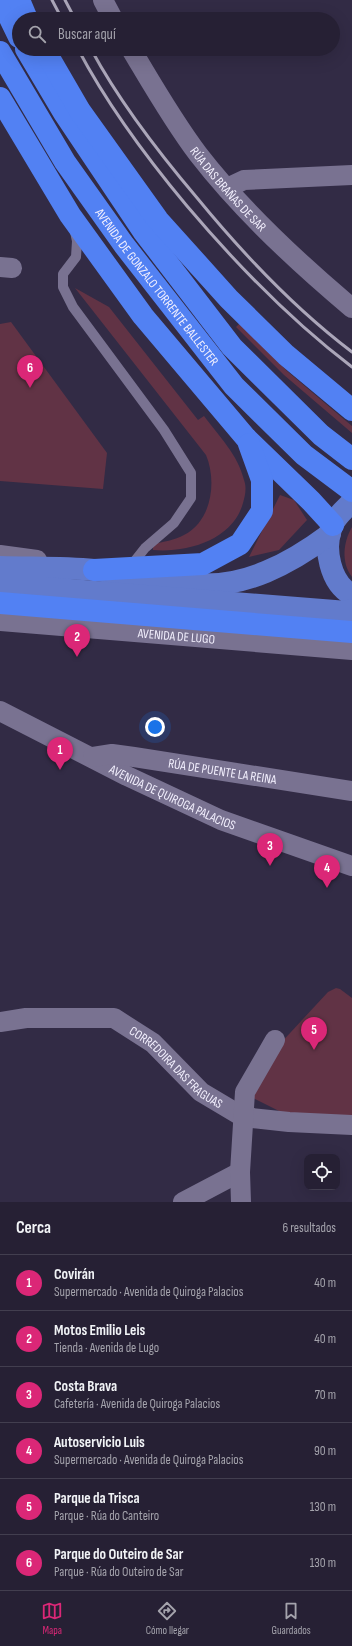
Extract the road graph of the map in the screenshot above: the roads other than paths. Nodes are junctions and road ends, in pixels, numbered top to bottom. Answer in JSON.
{"nodes":[{"id":1,"x":1,"y":0,"type":"edge"},
{"id":2,"x":8,"y":0,"type":"edge"},
{"id":3,"x":15,"y":0,"type":"edge"},
{"id":4,"x":19,"y":0,"type":"edge"},
{"id":5,"x":103,"y":0,"type":"edge"},
{"id":6,"x":23,"y":12,"type":"edge"},
{"id":7,"x":24,"y":12,"type":"edge"},
{"id":8,"x":109,"y":12,"type":"edge"},
{"id":9,"x":12,"y":13,"type":"edge"},
{"id":10,"x":12,"y":22,"type":"edge"},
{"id":11,"x":0,"y":52,"type":"edge"},
{"id":12,"x":30,"y":56,"type":"edge"},
{"id":13,"x":48,"y":56,"type":"edge"},
{"id":14,"x":135,"y":56,"type":"edge"},
{"id":15,"x":0,"y":98,"type":"edge"},
{"id":16,"x":352,"y":176,"type":"edge"},
{"id":17,"x":227,"y":188,"type":"junction"},
{"id":18,"x":70,"y":214,"type":"junction"},
{"id":19,"x":352,"y":308,"type":"edge"},
{"id":20,"x":352,"y":410,"type":"edge"},
{"id":21,"x":246,"y":438,"type":"junction"},
{"id":22,"x":352,"y":459,"type":"edge"},
{"id":23,"x":352,"y":490,"type":"edge"},
{"id":24,"x":339,"y":518,"type":"edge"},
{"id":25,"x":0,"y":555,"type":"edge"},
{"id":26,"x":0,"y":567,"type":"edge"},
{"id":27,"x":130,"y":568,"type":"junction"},
{"id":28,"x":94,"y":570,"type":"junction"},
{"id":29,"x":0,"y":588,"type":"edge"},
{"id":30,"x":352,"y":595,"type":"edge"},
{"id":31,"x":0,"y":603,"type":"edge"},
{"id":32,"x":352,"y":610,"type":"edge"},
{"id":33,"x":0,"y":621,"type":"edge"},
{"id":34,"x":352,"y":632,"type":"edge"},
{"id":35,"x":352,"y":650,"type":"edge"},
{"id":36,"x":0,"y":711,"type":"edge"},
{"id":37,"x":93,"y":757,"type":"junction"},
{"id":38,"x":352,"y":791,"type":"edge"},
{"id":39,"x":352,"y":866,"type":"edge"},
{"id":40,"x":0,"y":1022,"type":"edge"},
{"id":41,"x":275,"y":1040,"type":"dead end"},
{"id":42,"x":243,"y":1117,"type":"junction"},
{"id":43,"x":352,"y":1125,"type":"edge"},
{"id":44,"x":240,"y":1172,"type":"junction"},
{"id":45,"x":183,"y":1202,"type":"edge"},
{"id":46,"x":241,"y":1202,"type":"edge"}],
"edges":[{"from":1,"to":10,"type":"highway"},
{"from":2,"to":9,"type":"highway"},
{"from":3,"to":6,"type":"highway"},
{"from":4,"to":7,"type":"highway"},
{"from":5,"to":8,"type":"street"},
{"from":11,"to":23,"type":"highway","name":"AVENIDA DE GONZALO TORRENTE BALLESTER"},
{"from":12,"to":22,"type":"highway","name":"AVENIDA DE GONZALO TORRENTE BALLESTER"},
{"from":13,"to":20,"type":"highway"},
{"from":14,"to":17,"type":"street","name":"RÚA DAS BRAÑAS DE SAR"},
{"from":15,"to":18,"type":"highway"},
{"from":16,"to":17,"type":"street"},
{"from":17,"to":19,"type":"street","name":"RÚA DAS BRAÑAS DE SAR"},
{"from":18,"to":21,"type":"highway"},
{"from":18,"to":27,"type":"lane"},
{"from":21,"to":24,"type":"highway"},
{"from":21,"to":27,"type":"highway"},
{"from":24,"to":28,"type":"main road"},
{"from":24,"to":30,"type":"main road"},
{"from":25,"to":28,"type":"street"},
{"from":26,"to":28,"type":"main road"},
{"from":27,"to":28,"type":"highway"},
{"from":29,"to":32,"type":"main road"},
{"from":31,"to":34,"type":"highway"},
{"from":33,"to":35,"type":"street","name":"AVENIDA DE LUGO"},
{"from":36,"to":37,"type":"street","name":"AVENIDA DE QUIROGA PALACIOS"},
{"from":37,"to":38,"type":"street","name":"RÚA DE PUENTE LA REINA"},
{"from":37,"to":39,"type":"street","name":"AVENIDA DE QUIROGA PALACIOS"},
{"from":40,"to":42,"type":"street","name":"CORREDOIRA DAS FRAGUAS"},
{"from":41,"to":42,"type":"street"},
{"from":42,"to":43,"type":"street","name":"CORREDOIRA DAS FRAGUAS"},
{"from":42,"to":44,"type":"street"},
{"from":44,"to":45,"type":"street"},
{"from":44,"to":46,"type":"street"}]}
